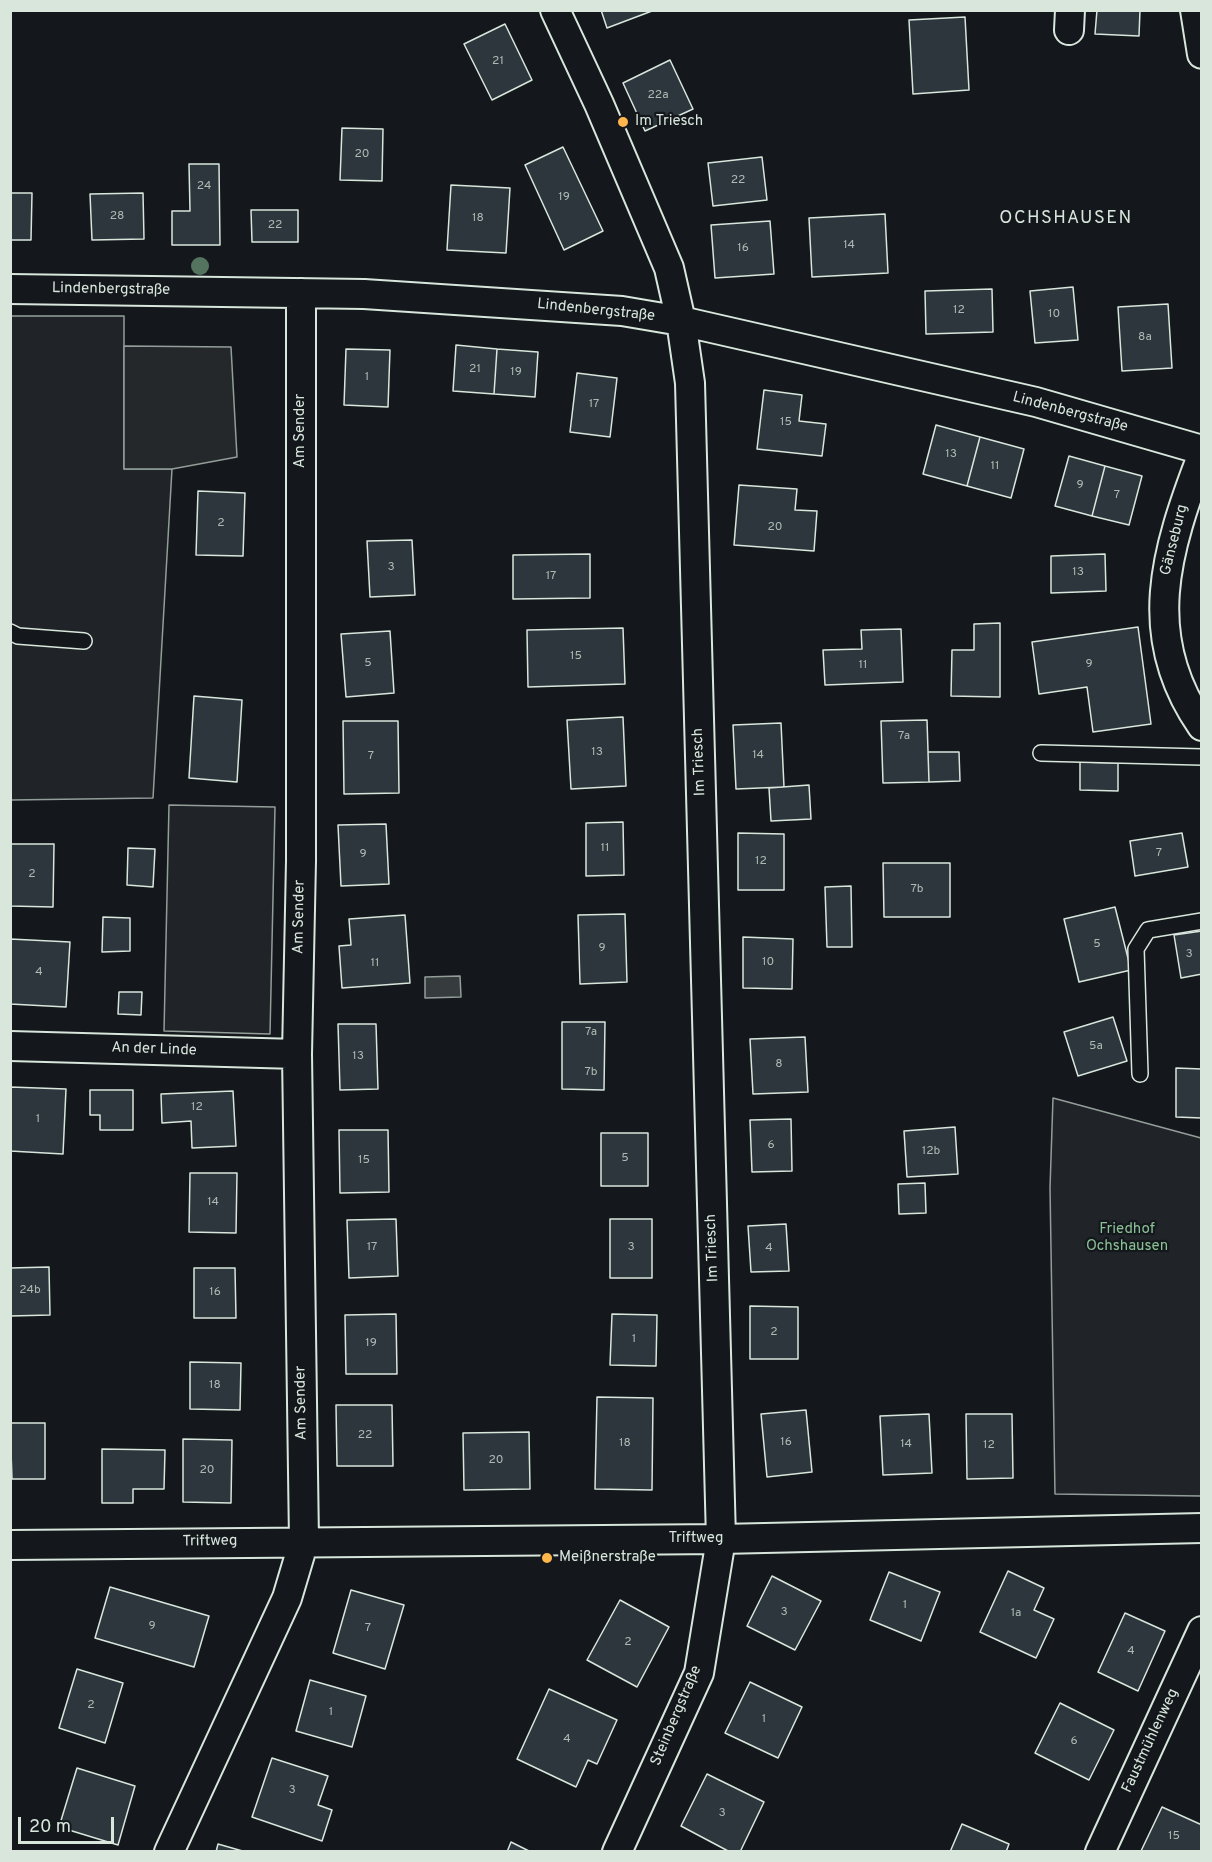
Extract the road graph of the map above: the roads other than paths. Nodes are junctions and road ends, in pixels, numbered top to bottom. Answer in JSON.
{"nodes":[{"id":1,"x":555,"y":10,"type":"edge"},
{"id":2,"x":1195,"y":10,"type":"edge"},
{"id":3,"x":1202,"y":54,"type":"edge"},
{"id":4,"x":10,"y":289,"type":"edge"},
{"id":5,"x":301,"y":293,"type":"junction"},
{"id":6,"x":681,"y":321,"type":"junction"},
{"id":7,"x":1202,"y":450,"type":"edge"},
{"id":8,"x":1202,"y":456,"type":"edge"},
{"id":9,"x":10,"y":632,"type":"edge"},
{"id":10,"x":84,"y":641,"type":"dead end"},
{"id":11,"x":1202,"y":726,"type":"edge"},
{"id":12,"x":1041,"y":753,"type":"dead end"},
{"id":13,"x":1202,"y":758,"type":"edge"},
{"id":14,"x":1202,"y":921,"type":"edge"},
{"id":15,"x":10,"y":1046,"type":"edge"},
{"id":16,"x":297,"y":1054,"type":"junction"},
{"id":17,"x":1140,"y":1074,"type":"dead end"},
{"id":18,"x":1202,"y":1528,"type":"edge"},
{"id":19,"x":721,"y":1539,"type":"junction"},
{"id":20,"x":304,"y":1541,"type":"junction"},
{"id":21,"x":10,"y":1545,"type":"edge"},
{"id":22,"x":1202,"y":1631,"type":"edge"},
{"id":23,"x":169,"y":1851,"type":"edge"},
{"id":24,"x":617,"y":1851,"type":"edge"},
{"id":25,"x":1100,"y":1851,"type":"edge"}],
"edges":[{"from":1,"to":6,"type":"street","name":"Im Triesch"},
{"from":2,"to":3,"type":"street"},
{"from":4,"to":5,"type":"street","name":"Lindenbergstraße"},
{"from":5,"to":6,"type":"street","name":"Lindenbergstraße"},
{"from":5,"to":16,"type":"street","name":"Am Sender"},
{"from":6,"to":7,"type":"street","name":"Lindenbergstraße"},
{"from":6,"to":19,"type":"street","name":"Im Triesch"},
{"from":8,"to":11,"type":"street","name":"Gänseburg"},
{"from":9,"to":10,"type":"lane"},
{"from":12,"to":13,"type":"lane"},
{"from":14,"to":17,"type":"lane"},
{"from":15,"to":16,"type":"street","name":"An der Linde"},
{"from":16,"to":20,"type":"street","name":"Am Sender"},
{"from":18,"to":19,"type":"street","name":"Triftweg"},
{"from":19,"to":20,"type":"street","name":"Triftweg"},
{"from":19,"to":24,"type":"street","name":"Steinbergstraße"},
{"from":20,"to":21,"type":"street","name":"Triftweg"},
{"from":20,"to":23,"type":"street"},
{"from":22,"to":25,"type":"street","name":"Faustmühlenweg"}]}
